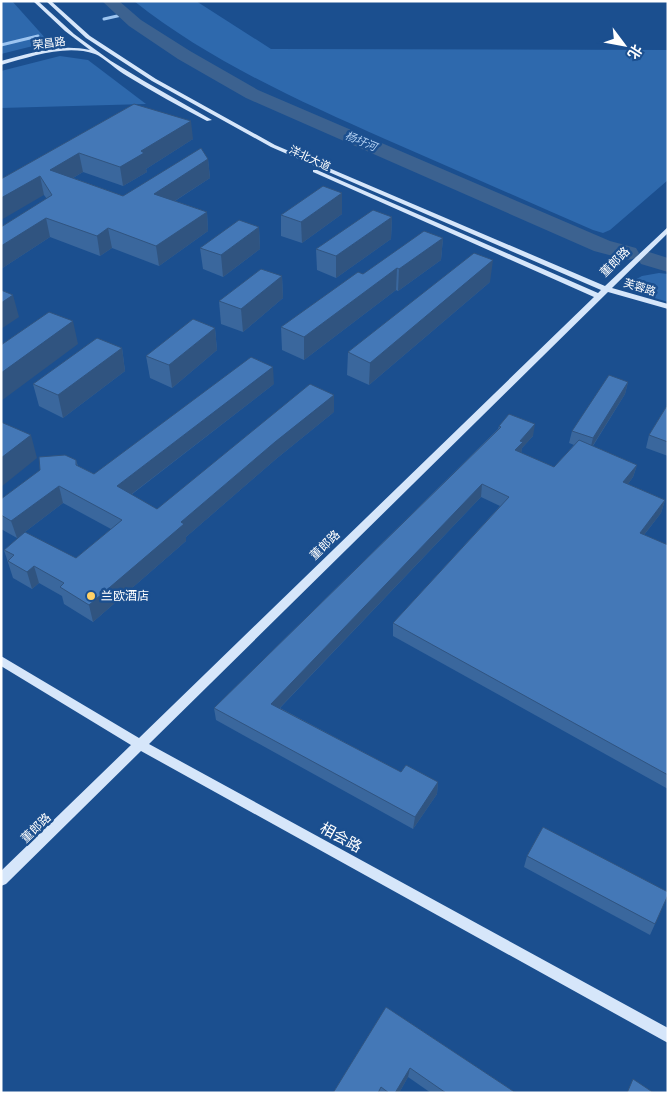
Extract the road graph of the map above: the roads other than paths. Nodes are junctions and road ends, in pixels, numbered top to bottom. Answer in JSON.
{"nodes":[{"id":1,"x":35,"y":1,"type":"edge"},
{"id":2,"x":48,"y":1,"type":"edge"},
{"id":3,"x":88,"y":37,"type":"junction"},
{"id":4,"x":79,"y":40,"type":"junction"},
{"id":5,"x":53,"y":50,"type":"junction"},
{"id":6,"x":100,"y":55,"type":"junction"},
{"id":7,"x":1,"y":59,"type":"edge"},
{"id":8,"x":1,"y":63,"type":"edge"},
{"id":9,"x":668,"y":229,"type":"edge"},
{"id":10,"x":602,"y":292,"type":"junction"},
{"id":11,"x":668,"y":308,"type":"edge"},
{"id":12,"x":1,"y":660,"type":"edge"},
{"id":13,"x":139,"y":744,"type":"junction"},
{"id":14,"x":1,"y":880,"type":"edge"},
{"id":15,"x":668,"y":1036,"type":"edge"}],
"edges":[{"from":1,"to":4,"type":"street","name":"洋北大道"},
{"from":2,"to":3,"type":"street","name":"洋北大道"},
{"from":3,"to":4,"type":"street","name":"荣昌路"},
{"from":3,"to":10,"type":"street","name":"洋北大道"},
{"from":4,"to":5,"type":"street"},
{"from":4,"to":6,"type":"street","name":"洋北大道"},
{"from":4,"to":7,"type":"street","name":"荣昌路"},
{"from":5,"to":6,"type":"street","name":"荣昌路"},
{"from":5,"to":8,"type":"street","name":"荣昌路"},
{"from":6,"to":10,"type":"street","name":"洋北大道"},
{"from":9,"to":10,"type":"street","name":"董郎路"},
{"from":10,"to":11,"type":"street","name":"芙蓉路"},
{"from":10,"to":13,"type":"street","name":"董郎路"},
{"from":12,"to":13,"type":"street","name":"相会路"},
{"from":13,"to":14,"type":"street","name":"董郎路"},
{"from":13,"to":15,"type":"street","name":"相会路"}]}
